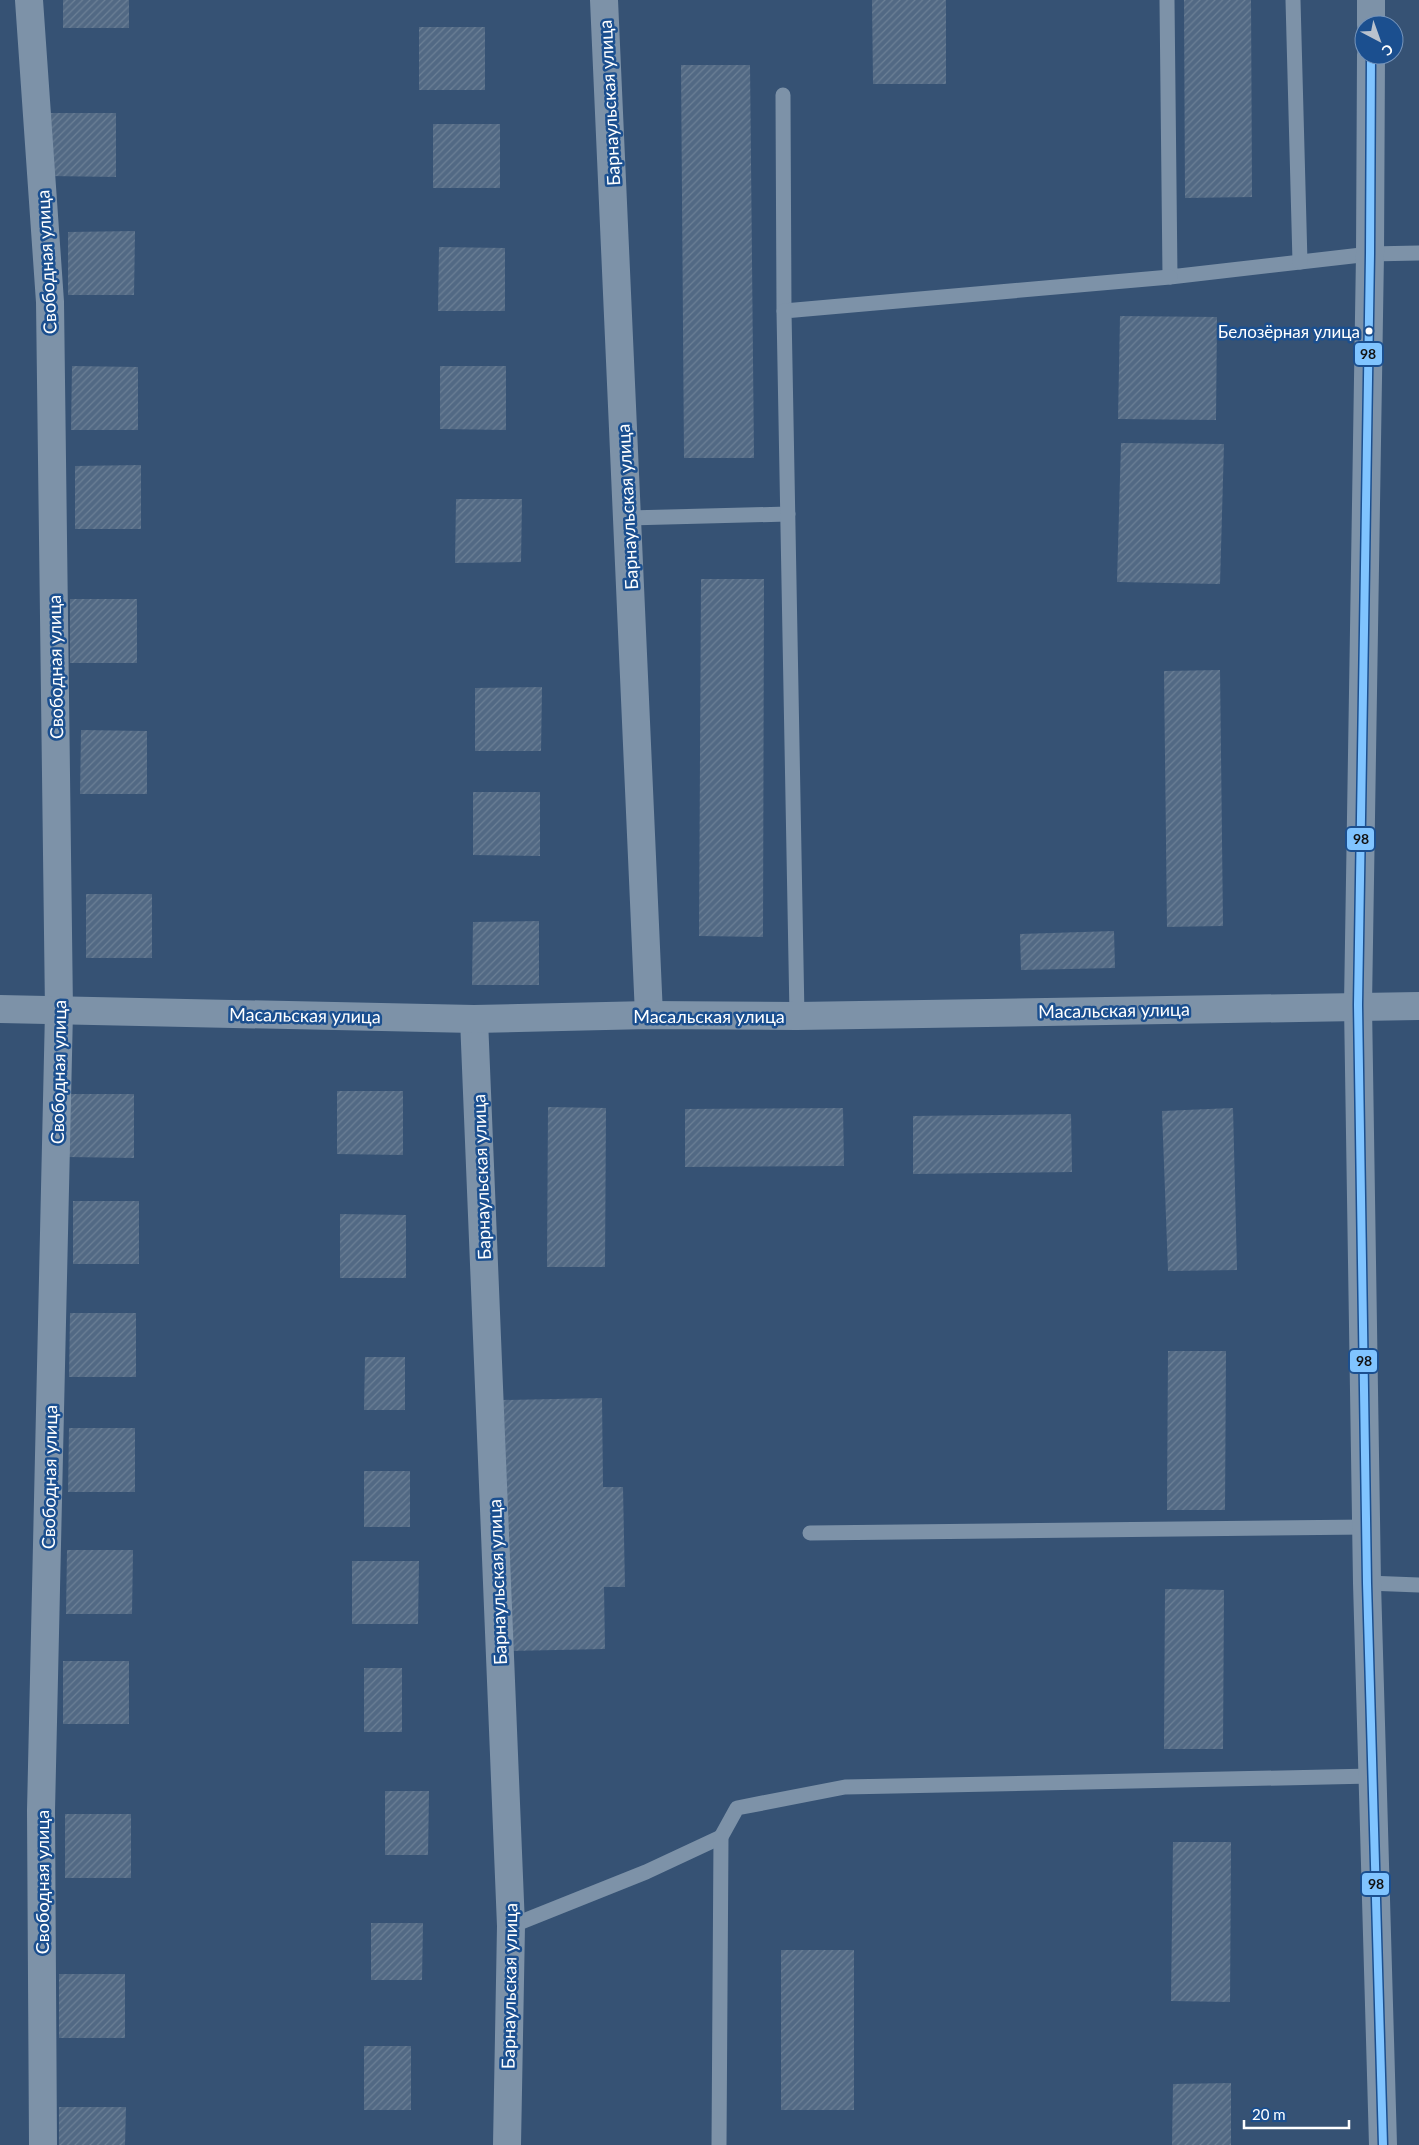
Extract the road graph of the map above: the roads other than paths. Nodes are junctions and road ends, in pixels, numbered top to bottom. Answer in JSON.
{"nodes":[{"id":1,"x":29,"y":0,"type":"edge"},
{"id":2,"x":604,"y":0,"type":"edge"},
{"id":3,"x":1167,"y":0,"type":"edge"},
{"id":4,"x":1293,"y":0,"type":"edge"},
{"id":5,"x":1371,"y":0,"type":"edge"},
{"id":6,"x":1371,"y":15,"type":"edge"},
{"id":7,"x":1371,"y":65,"type":"edge"},
{"id":8,"x":782,"y":95,"type":"dead end"},
{"id":9,"x":1419,"y":253,"type":"edge"},
{"id":10,"x":1370,"y":254,"type":"junction"},
{"id":11,"x":1300,"y":262,"type":"junction"},
{"id":12,"x":1170,"y":278,"type":"junction"},
{"id":13,"x":784,"y":311,"type":"junction"},
{"id":14,"x":788,"y":514,"type":"junction"},
{"id":15,"x":628,"y":518,"type":"junction"},
{"id":16,"x":1358,"y":1005,"type":"junction"},
{"id":17,"x":1419,"y":1006,"type":"edge"},
{"id":18,"x":0,"y":1010,"type":"edge"},
{"id":19,"x":59,"y":1011,"type":"junction"},
{"id":20,"x":649,"y":1015,"type":"junction"},
{"id":21,"x":797,"y":1016,"type":"junction"},
{"id":22,"x":474,"y":1018,"type":"junction"},
{"id":23,"x":1368,"y":1527,"type":"junction"},
{"id":24,"x":810,"y":1533,"type":"dead end"},
{"id":25,"x":1367,"y":1583,"type":"junction"},
{"id":26,"x":1419,"y":1585,"type":"edge"},
{"id":27,"x":1372,"y":1776,"type":"junction"},
{"id":28,"x":721,"y":1838,"type":"junction"},
{"id":29,"x":511,"y":1926,"type":"junction"},
{"id":30,"x":43,"y":2145,"type":"edge"},
{"id":31,"x":506,"y":2145,"type":"edge"},
{"id":32,"x":719,"y":2145,"type":"edge"},
{"id":33,"x":1383,"y":2145,"type":"edge"}],
"edges":[{"from":1,"to":19,"type":"street","name":"Свободная улица"},
{"from":2,"to":15,"type":"street","name":"Барнаульская улица"},
{"from":3,"to":12,"type":"lane"},
{"from":4,"to":11,"type":"lane"},
{"from":5,"to":6,"type":"street"},
{"from":7,"to":10,"type":"street"},
{"from":8,"to":13,"type":"lane"},
{"from":9,"to":10,"type":"lane"},
{"from":10,"to":11,"type":"lane"},
{"from":10,"to":16,"type":"street"},
{"from":11,"to":12,"type":"lane"},
{"from":12,"to":13,"type":"lane"},
{"from":13,"to":14,"type":"lane"},
{"from":14,"to":15,"type":"lane"},
{"from":14,"to":21,"type":"lane"},
{"from":15,"to":20,"type":"street","name":"Барнаульская улица"},
{"from":16,"to":17,"type":"street","name":"Масальская улица"},
{"from":16,"to":21,"type":"street","name":"Масальская улица"},
{"from":16,"to":23,"type":"street"},
{"from":18,"to":19,"type":"street","name":"Масальская улица"},
{"from":19,"to":22,"type":"street","name":"Масальская улица"},
{"from":19,"to":30,"type":"street","name":"Свободная улица"},
{"from":20,"to":21,"type":"street","name":"Масальская улица"},
{"from":20,"to":22,"type":"street","name":"Масальская улица"},
{"from":22,"to":29,"type":"street","name":"Барнаульская улица"},
{"from":23,"to":24,"type":"lane"},
{"from":23,"to":25,"type":"street"},
{"from":25,"to":26,"type":"lane"},
{"from":25,"to":27,"type":"street"},
{"from":27,"to":28,"type":"lane"},
{"from":27,"to":33,"type":"street"},
{"from":28,"to":29,"type":"lane"},
{"from":28,"to":32,"type":"lane"},
{"from":29,"to":31,"type":"street","name":"Барнаульская улица"}]}
